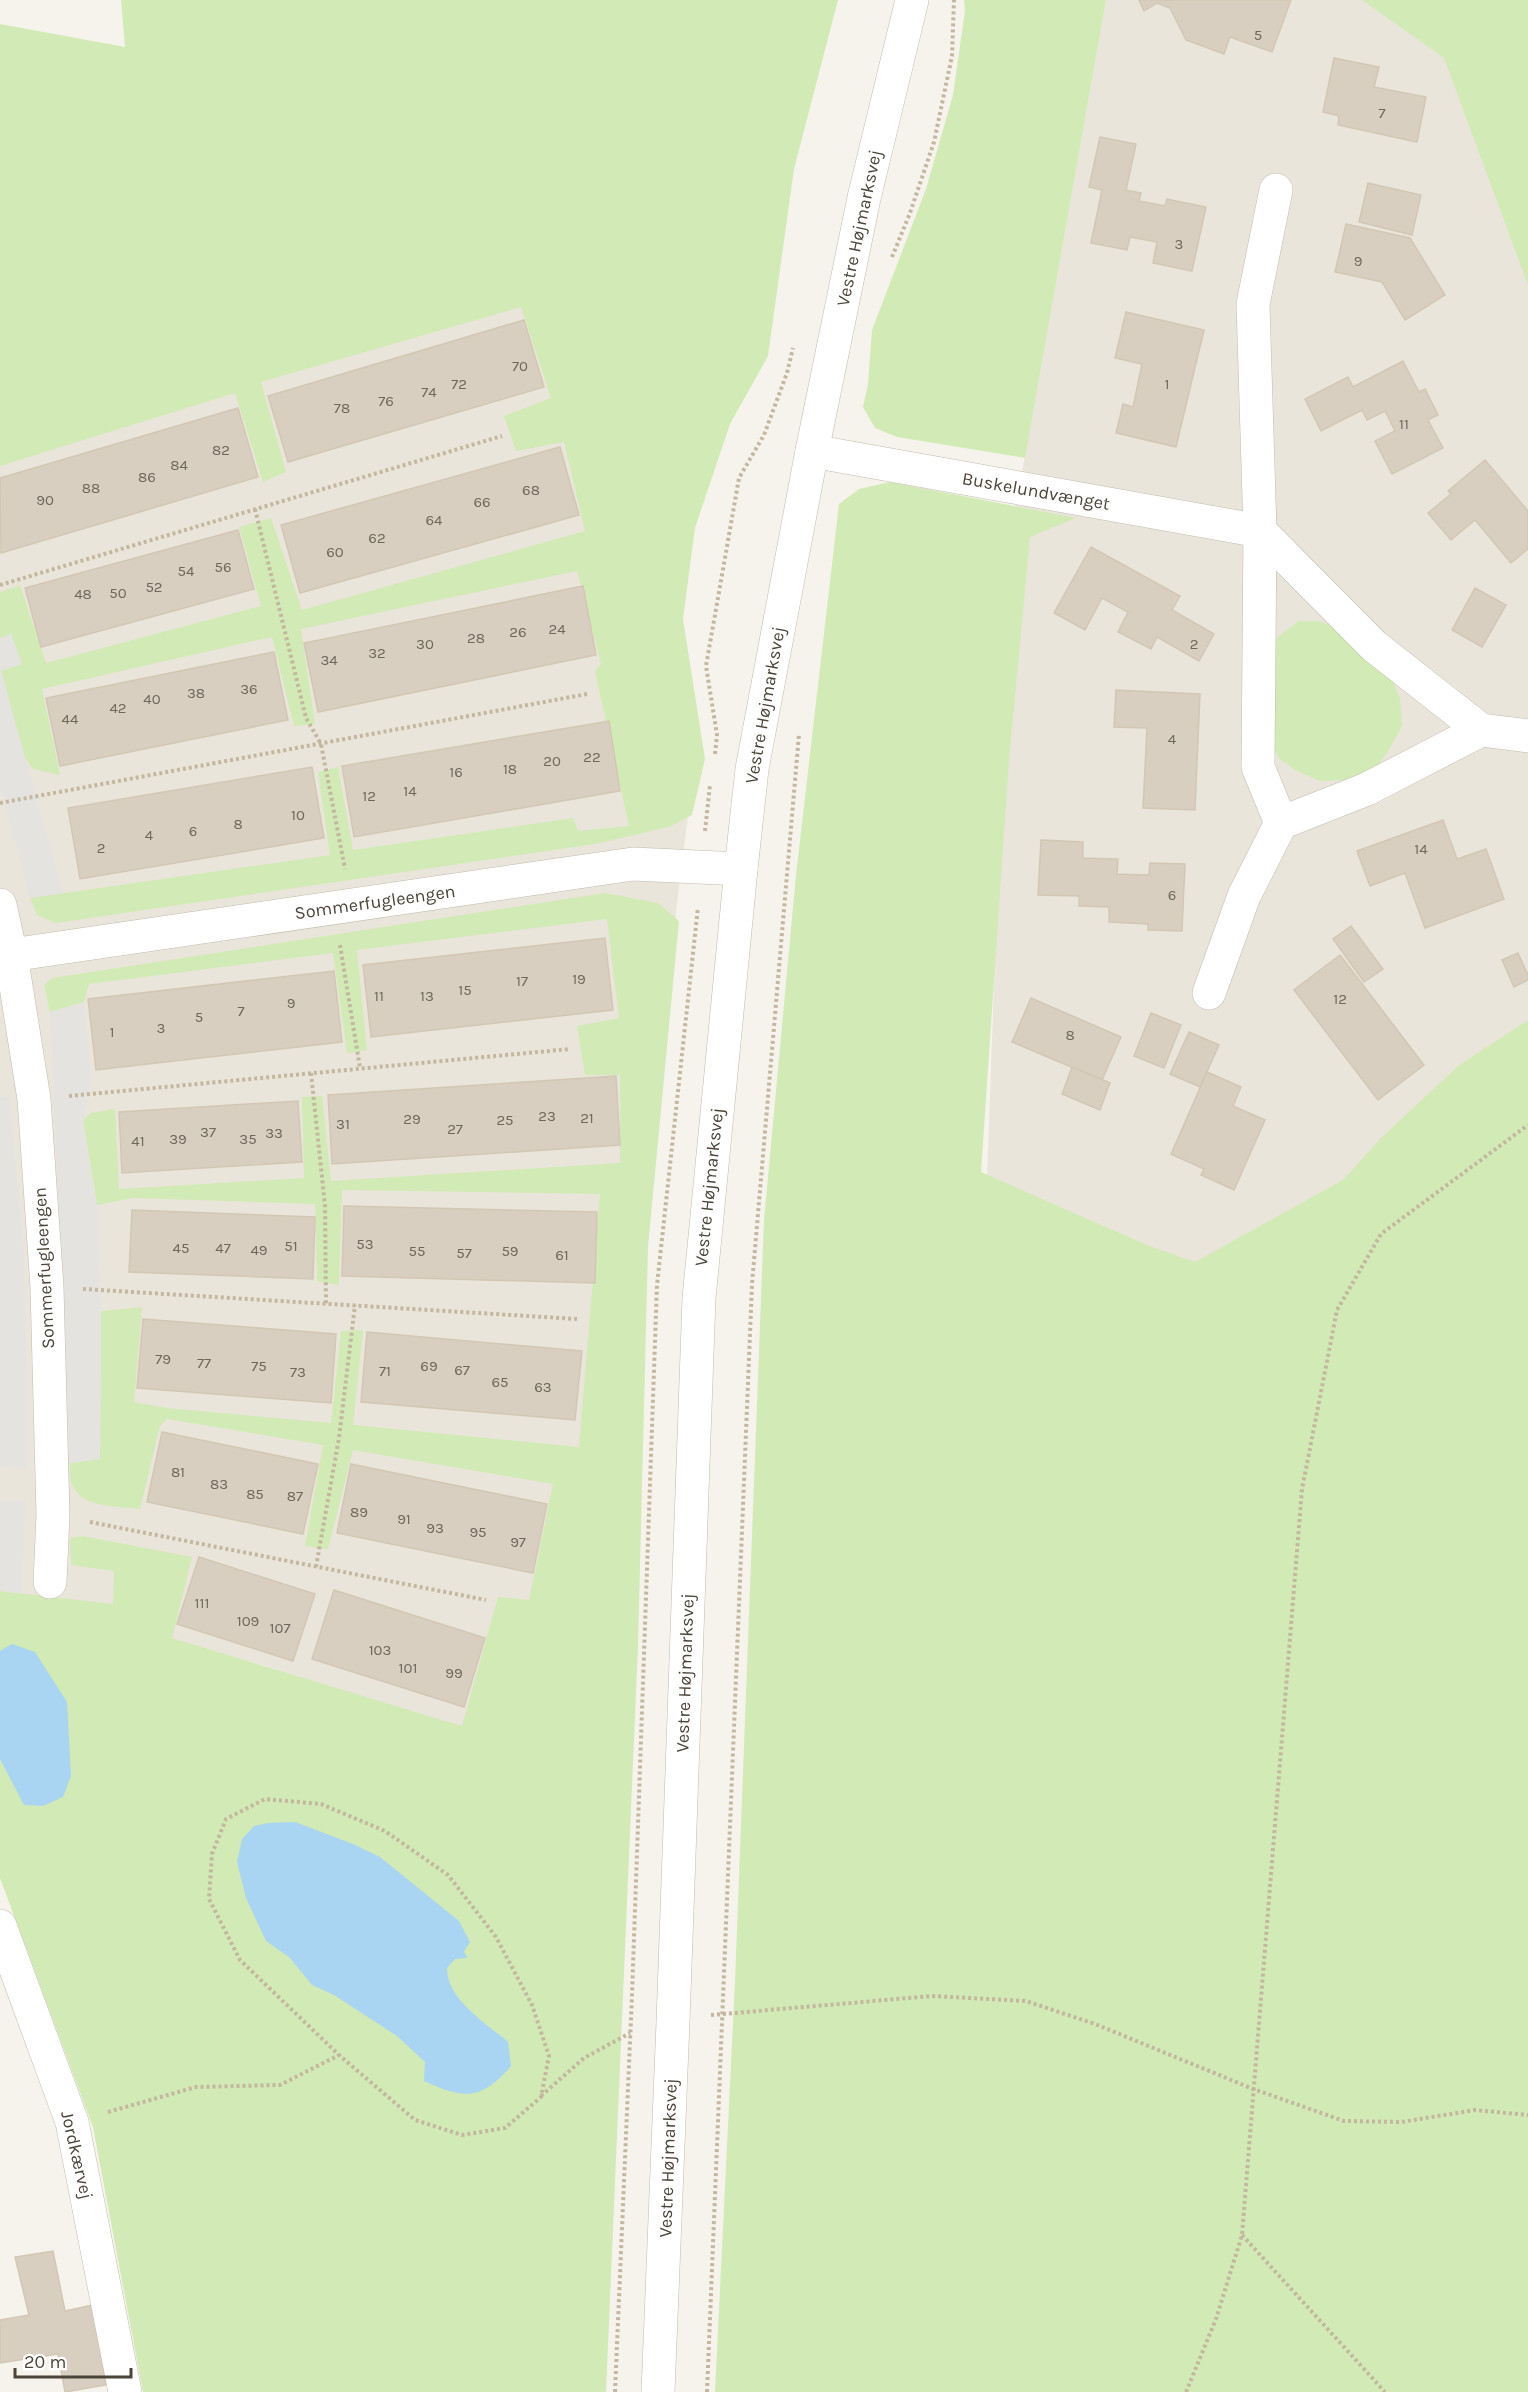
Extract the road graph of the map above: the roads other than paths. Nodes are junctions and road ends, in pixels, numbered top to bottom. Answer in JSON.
{"nodes":[{"id":1,"x":912,"y":0,"type":"edge"},
{"id":2,"x":1276,"y":190,"type":"dead end"},
{"id":3,"x":812,"y":451,"type":"junction"},
{"id":4,"x":1260,"y":531,"type":"junction"},
{"id":5,"x":1481,"y":730,"type":"junction"},
{"id":6,"x":1528,"y":736,"type":"edge"},
{"id":7,"x":1281,"y":823,"type":"junction"},
{"id":8,"x":741,"y":868,"type":"junction"},
{"id":9,"x":0,"y":905,"type":"edge"},
{"id":10,"x":11,"y":955,"type":"junction"},
{"id":11,"x":1209,"y":993,"type":"dead end"},
{"id":12,"x":50,"y":1582,"type":"dead end"},
{"id":13,"x":0,"y":1926,"type":"edge"},
{"id":14,"x":125,"y":2392,"type":"edge"},
{"id":15,"x":658,"y":2392,"type":"edge"}],
"edges":[{"from":1,"to":3,"type":"street","name":"Vestre Højmarksvej"},
{"from":2,"to":4,"type":"street"},
{"from":3,"to":4,"type":"street","name":"Buskelundvænget"},
{"from":3,"to":8,"type":"street","name":"Vestre Højmarksvej"},
{"from":4,"to":5,"type":"street"},
{"from":4,"to":7,"type":"street"},
{"from":5,"to":6,"type":"street"},
{"from":5,"to":7,"type":"street"},
{"from":7,"to":11,"type":"street"},
{"from":8,"to":10,"type":"street","name":"Sommerfugleengen"},
{"from":8,"to":15,"type":"street","name":"Vestre Højmarksvej"},
{"from":9,"to":10,"type":"street","name":"Sommerfugleengen"},
{"from":10,"to":12,"type":"street","name":"Sommerfugleengen"},
{"from":13,"to":14,"type":"street","name":"Jordkærvej"}]}
